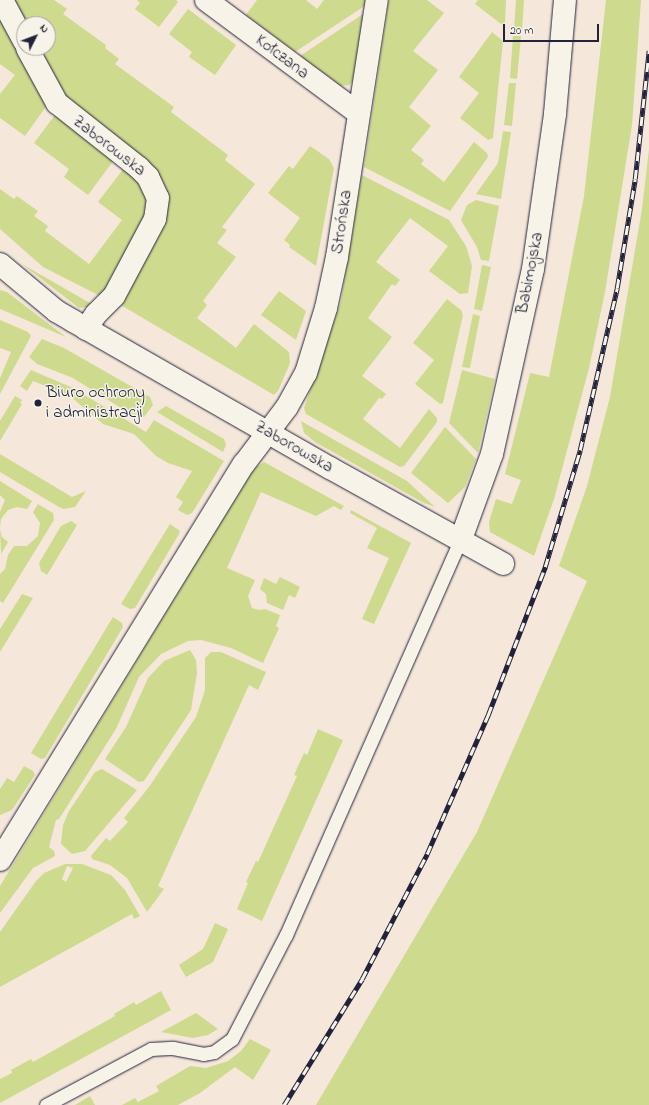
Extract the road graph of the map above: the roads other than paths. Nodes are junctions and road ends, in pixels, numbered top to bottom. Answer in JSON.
{"nodes":[{"id":1,"x":2,"y":0,"type":"edge"},
{"id":2,"x":206,"y":0,"type":"edge"},
{"id":3,"x":377,"y":0,"type":"edge"},
{"id":4,"x":565,"y":0,"type":"edge"},
{"id":5,"x":16,"y":26,"type":"edge"},
{"id":6,"x":31,"y":56,"type":"edge"},
{"id":7,"x":358,"y":113,"type":"junction"},
{"id":8,"x":0,"y":264,"type":"edge"},
{"id":9,"x":86,"y":329,"type":"junction"},
{"id":10,"x":268,"y":431,"type":"junction"},
{"id":11,"x":461,"y":539,"type":"junction"},
{"id":12,"x":503,"y":564,"type":"dead end"},
{"id":13,"x":3,"y":850,"type":"edge"},
{"id":14,"x":46,"y":1105,"type":"edge"}],
"edges":[{"from":1,"to":5,"type":"street"},
{"from":2,"to":7,"type":"street","name":"Kołczana"},
{"from":3,"to":7,"type":"street","name":"Strońska"},
{"from":4,"to":11,"type":"street","name":"Babimojska"},
{"from":6,"to":9,"type":"street","name":"Zaborowska"},
{"from":7,"to":10,"type":"street","name":"Strońska"},
{"from":8,"to":9,"type":"street","name":"Zaborowska"},
{"from":9,"to":10,"type":"street","name":"Zaborowska"},
{"from":10,"to":11,"type":"street","name":"Zaborowska"},
{"from":10,"to":13,"type":"street","name":"Strońska"},
{"from":11,"to":12,"type":"street","name":"Zaborowska"},
{"from":11,"to":14,"type":"lane"}]}
